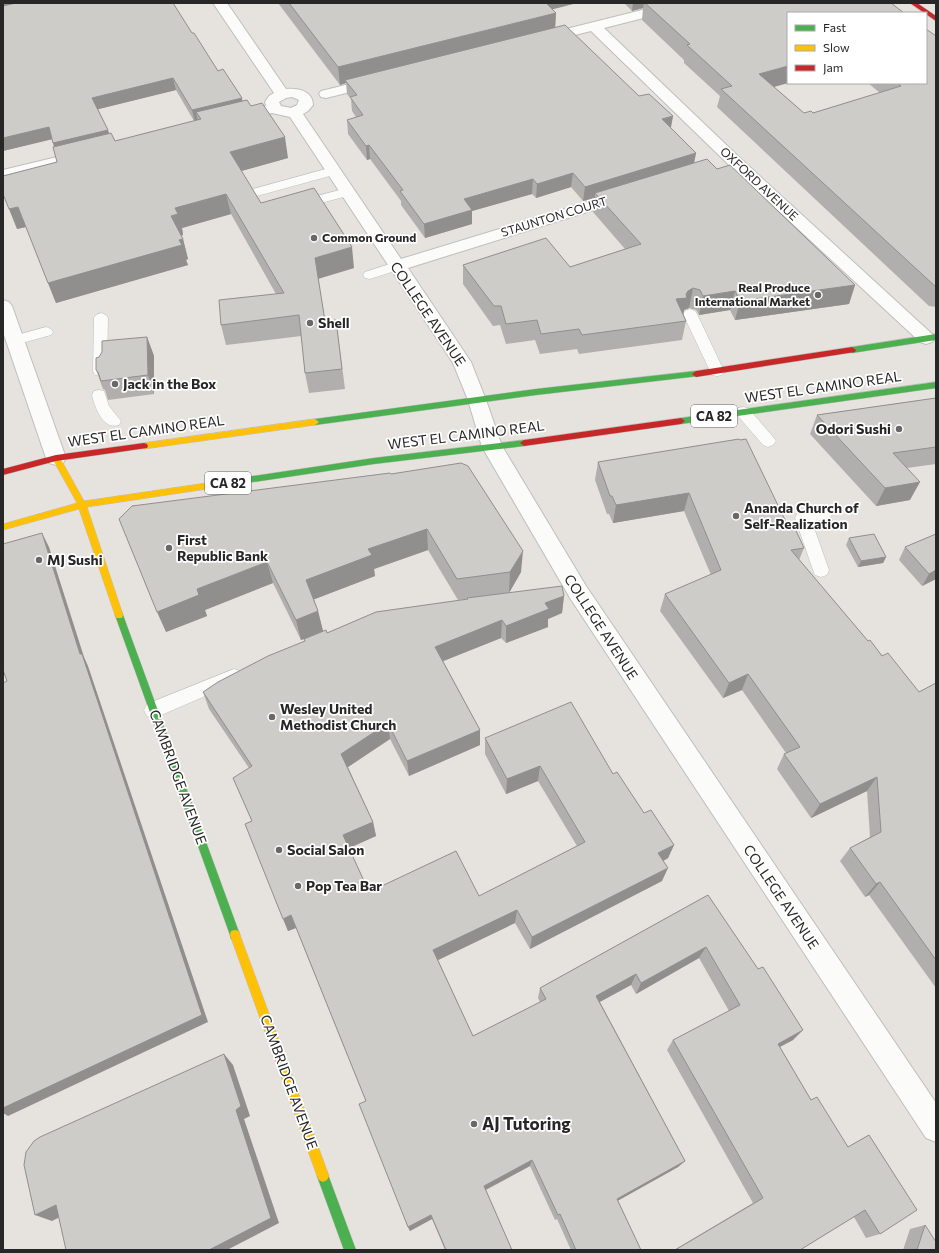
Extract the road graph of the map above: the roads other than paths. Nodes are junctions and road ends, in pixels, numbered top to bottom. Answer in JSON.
{"nodes":[{"id":1,"x":220,"y":3,"type":"edge"},
{"id":2,"x":686,"y":3,"type":"edge"},
{"id":3,"x":913,"y":3,"type":"edge"},
{"id":4,"x":926,"y":12,"type":"edge"},
{"id":5,"x":927,"y":13,"type":"edge"},
{"id":6,"x":936,"y":19,"type":"edge"},
{"id":7,"x":594,"y":26,"type":"junction"},
{"id":8,"x":533,"y":42,"type":"edge"},
{"id":9,"x":388,"y":79,"type":"edge"},
{"id":10,"x":282,"y":94,"type":"junction"},
{"id":11,"x":326,"y":94,"type":"dead end"},
{"id":12,"x":274,"y":108,"type":"junction"},
{"id":13,"x":294,"y":112,"type":"junction"},
{"id":14,"x":225,"y":120,"type":"edge"},
{"id":15,"x":102,"y":150,"type":"edge"},
{"id":16,"x":333,"y":171,"type":"junction"},
{"id":17,"x":3,"y":175,"type":"edge"},
{"id":18,"x":640,"y":190,"type":"edge"},
{"id":19,"x":257,"y":192,"type":"dead end"},
{"id":20,"x":347,"y":192,"type":"junction"},
{"id":21,"x":321,"y":199,"type":"edge"},
{"id":22,"x":396,"y":266,"type":"junction"},
{"id":23,"x":370,"y":275,"type":"dead end"},
{"id":24,"x":3,"y":306,"type":"edge"},
{"id":25,"x":690,"y":314,"type":"dead end"},
{"id":26,"x":101,"y":318,"type":"dead end"},
{"id":27,"x":46,"y":332,"type":"dead end"},
{"id":28,"x":931,"y":338,"type":"edge"},
{"id":29,"x":16,"y":340,"type":"junction"},
{"id":30,"x":100,"y":371,"type":"edge"},
{"id":31,"x":717,"y":371,"type":"junction"},
{"id":32,"x":936,"y":385,"type":"edge"},
{"id":33,"x":99,"y":395,"type":"edge"},
{"id":34,"x":478,"y":400,"type":"junction"},
{"id":35,"x":743,"y":412,"type":"junction"},
{"id":36,"x":114,"y":421,"type":"dead end"},
{"id":37,"x":768,"y":442,"type":"dead end"},
{"id":38,"x":492,"y":447,"type":"junction"},
{"id":39,"x":56,"y":458,"type":"junction"},
{"id":40,"x":3,"y":472,"type":"edge"},
{"id":41,"x":82,"y":505,"type":"junction"},
{"id":42,"x":824,"y":514,"type":"dead end"},
{"id":43,"x":3,"y":527,"type":"edge"},
{"id":44,"x":821,"y":570,"type":"dead end"},
{"id":45,"x":247,"y":671,"type":"edge"},
{"id":46,"x":153,"y":710,"type":"junction"},
{"id":47,"x":936,"y":1128,"type":"edge"},
{"id":48,"x":350,"y":1250,"type":"edge"}],
"edges":[{"from":1,"to":10,"type":"street"},
{"from":2,"to":7,"type":"street"},
{"from":3,"to":4,"type":"main road"},
{"from":5,"to":6,"type":"main road"},
{"from":7,"to":8,"type":"street"},
{"from":7,"to":28,"type":"street","name":"OXFORD AVENUE"},
{"from":9,"to":11,"type":"street"},
{"from":10,"to":12,"type":"street"},
{"from":10,"to":13,"type":"street"},
{"from":12,"to":13,"type":"street"},
{"from":12,"to":14,"type":"street"},
{"from":13,"to":16,"type":"street","name":"COLLEGE AVENUE"},
{"from":15,"to":17,"type":"street"},
{"from":16,"to":19,"type":"lane"},
{"from":16,"to":20,"type":"street","name":"COLLEGE AVENUE"},
{"from":18,"to":22,"type":"street","name":"STAUNTON COURT"},
{"from":20,"to":21,"type":"lane"},
{"from":20,"to":22,"type":"street","name":"COLLEGE AVENUE"},
{"from":22,"to":23,"type":"lane"},
{"from":22,"to":34,"type":"street","name":"COLLEGE AVENUE"},
{"from":24,"to":29,"type":"street","name":"CAMBRIDGE AVENUE"},
{"from":25,"to":31,"type":"lane"},
{"from":26,"to":30,"type":"lane"},
{"from":27,"to":29,"type":"lane"},
{"from":28,"to":31,"type":"main road","name":"WEST EL CAMINO REAL"},
{"from":29,"to":39,"type":"street","name":"CAMBRIDGE AVENUE"},
{"from":31,"to":34,"type":"main road","name":"WEST EL CAMINO REAL"},
{"from":32,"to":35,"type":"main road","name":"WEST EL CAMINO REAL","number":"CA 82"},
{"from":33,"to":36,"type":"lane"},
{"from":34,"to":38,"type":"street","name":"COLLEGE AVENUE"},
{"from":34,"to":39,"type":"main road","name":"WEST EL CAMINO REAL"},
{"from":35,"to":37,"type":"lane"},
{"from":35,"to":38,"type":"main road","name":"WEST EL CAMINO REAL","number":"CA 82"},
{"from":38,"to":41,"type":"main road","name":"WEST EL CAMINO REAL","number":"CA 82"},
{"from":38,"to":47,"type":"street","name":"COLLEGE AVENUE"},
{"from":39,"to":40,"type":"main road","name":"WEST EL CAMINO REAL"},
{"from":39,"to":41,"type":"main road","name":"CAMBRIDGE AVENUE"},
{"from":41,"to":43,"type":"main road","name":"WEST EL CAMINO REAL","number":"CA 82"},
{"from":41,"to":46,"type":"main road","name":"CAMBRIDGE AVENUE"},
{"from":42,"to":44,"type":"lane"},
{"from":45,"to":46,"type":"lane"},
{"from":46,"to":48,"type":"main road","name":"CAMBRIDGE AVENUE"}]}
